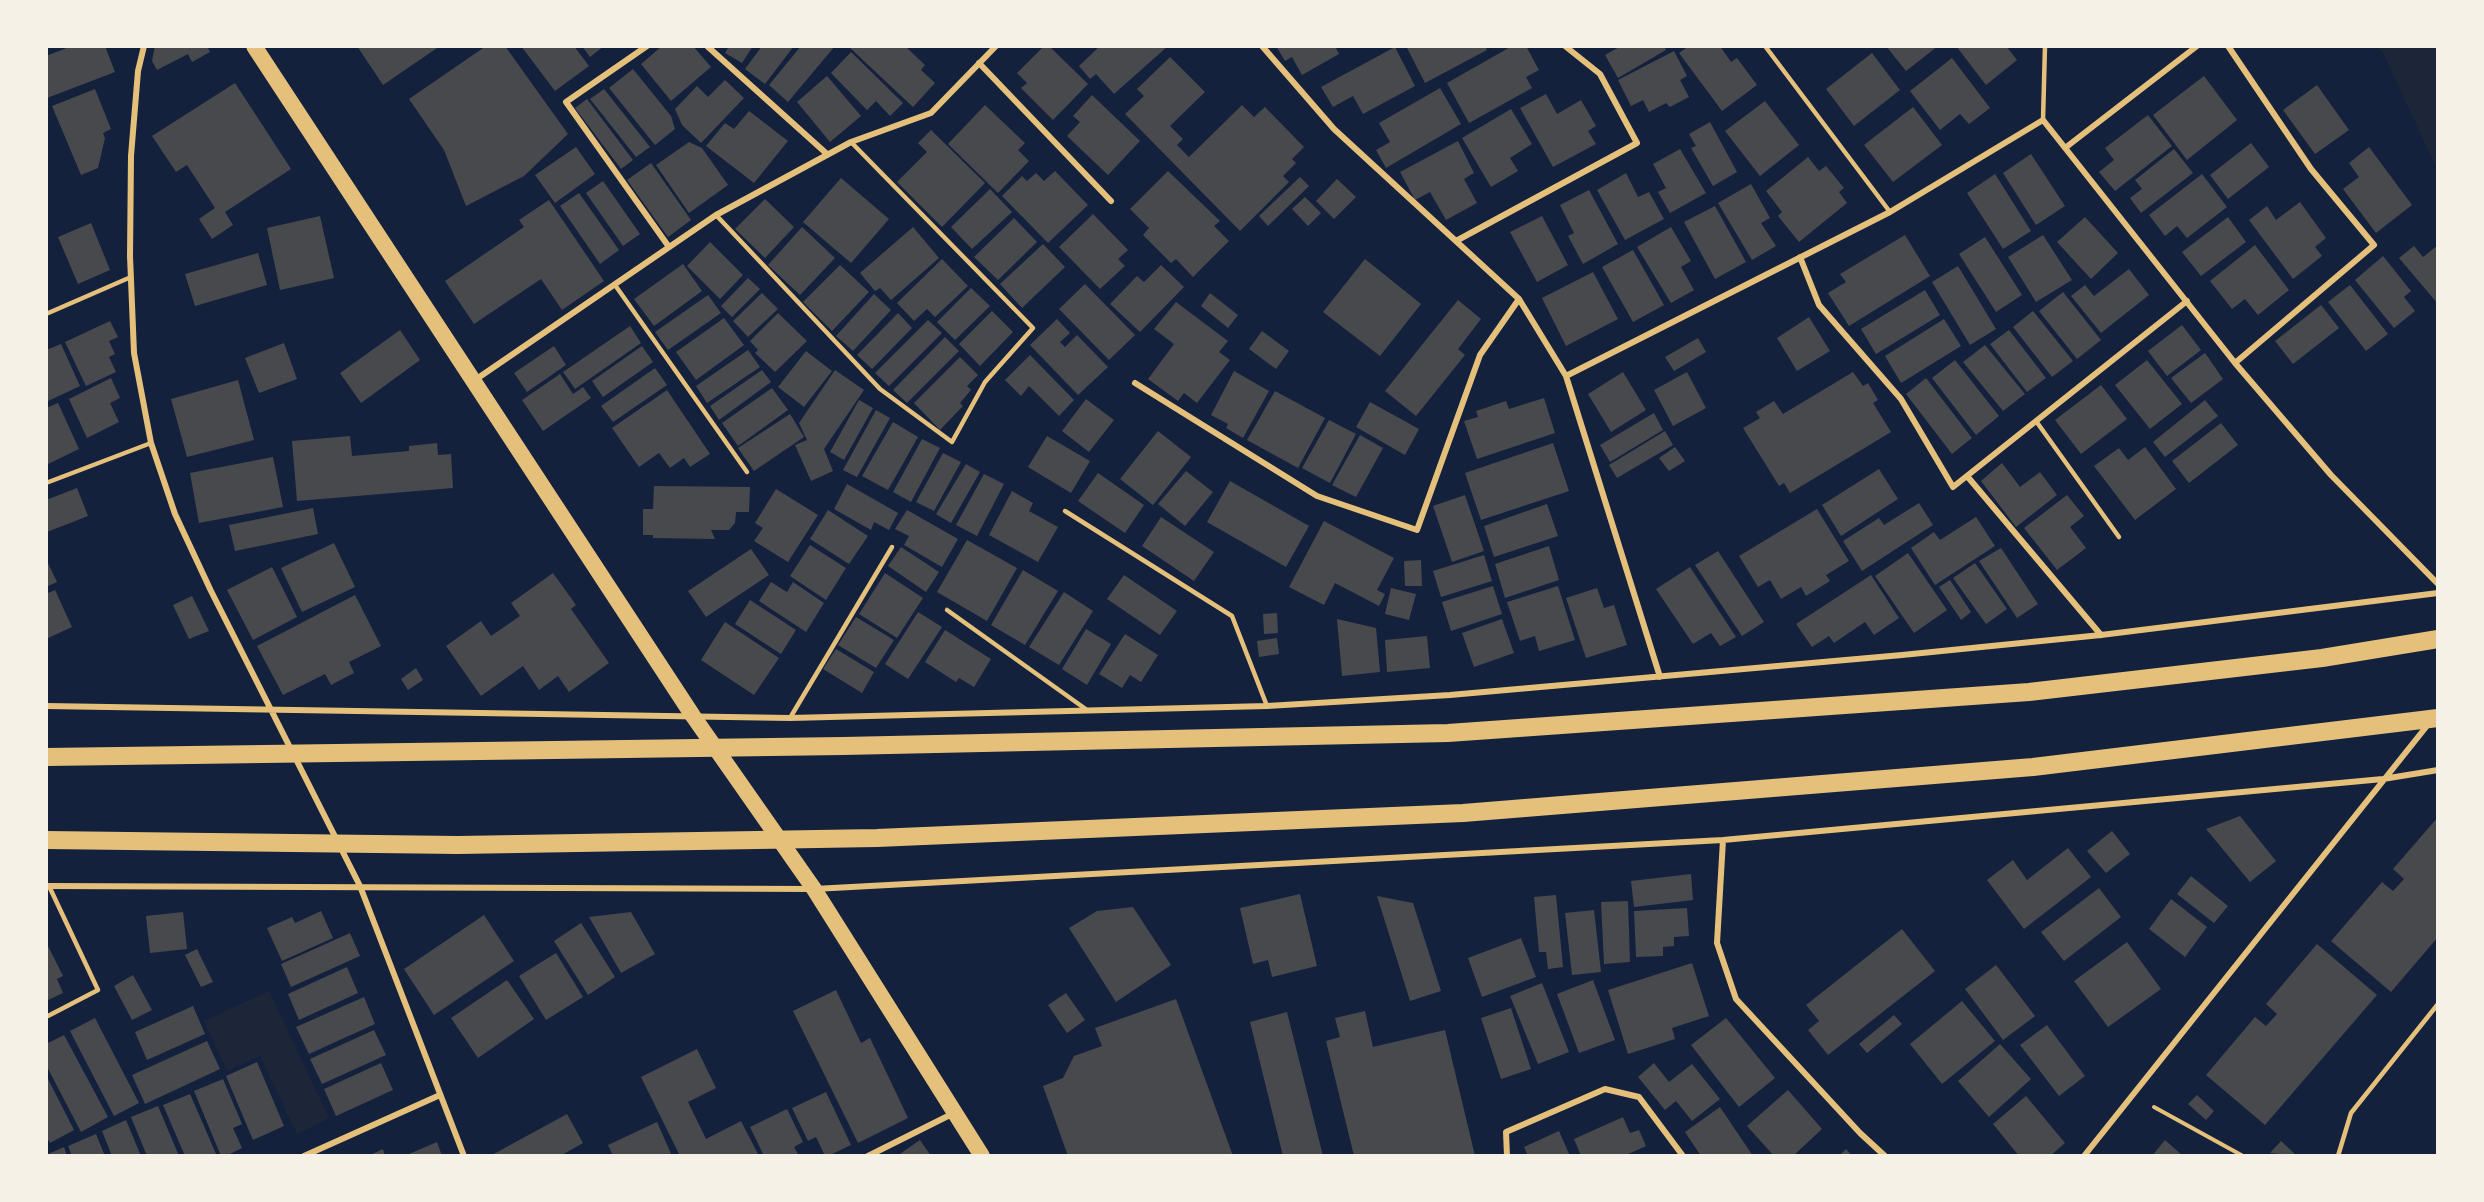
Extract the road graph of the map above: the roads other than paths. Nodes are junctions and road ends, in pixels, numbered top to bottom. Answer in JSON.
{"nodes":[{"id":1,"x":144,"y":46,"type":"edge"},
{"id":2,"x":254,"y":46,"type":"edge"},
{"id":3,"x":647,"y":46,"type":"edge"},
{"id":4,"x":707,"y":46,"type":"edge"},
{"id":5,"x":996,"y":46,"type":"edge"},
{"id":6,"x":1263,"y":46,"type":"edge"},
{"id":7,"x":1565,"y":46,"type":"edge"},
{"id":8,"x":1765,"y":46,"type":"edge"},
{"id":9,"x":2045,"y":46,"type":"edge"},
{"id":10,"x":2197,"y":46,"type":"edge"},
{"id":11,"x":2228,"y":46,"type":"edge"},
{"id":12,"x":980,"y":63,"type":"junction"},
{"id":13,"x":2043,"y":120,"type":"junction"},
{"id":14,"x":851,"y":142,"type":"junction"},
{"id":15,"x":2065,"y":148,"type":"junction"},
{"id":16,"x":827,"y":154,"type":"junction"},
{"id":17,"x":1111,"y":201,"type":"dead end"},
{"id":18,"x":1890,"y":212,"type":"junction"},
{"id":19,"x":716,"y":215,"type":"junction"},
{"id":20,"x":1456,"y":241,"type":"junction"},
{"id":21,"x":669,"y":247,"type":"junction"},
{"id":22,"x":1800,"y":257,"type":"junction"},
{"id":23,"x":131,"y":277,"type":"junction"},
{"id":24,"x":615,"y":285,"type":"junction"},
{"id":25,"x":1519,"y":299,"type":"junction"},
{"id":26,"x":2187,"y":301,"type":"junction"},
{"id":27,"x":46,"y":314,"type":"edge"},
{"id":28,"x":2235,"y":363,"type":"junction"},
{"id":29,"x":1566,"y":376,"type":"junction"},
{"id":30,"x":474,"y":381,"type":"junction"},
{"id":31,"x":1135,"y":382,"type":"dead end"},
{"id":32,"x":2036,"y":421,"type":"junction"},
{"id":33,"x":151,"y":442,"type":"junction"},
{"id":34,"x":747,"y":472,"type":"dead end"},
{"id":35,"x":1967,"y":476,"type":"junction"},
{"id":36,"x":46,"y":483,"type":"edge"},
{"id":37,"x":1065,"y":511,"type":"dead end"},
{"id":38,"x":2119,"y":537,"type":"dead end"},
{"id":39,"x":892,"y":546,"type":"dead end"},
{"id":40,"x":2438,"y":584,"type":"edge"},
{"id":41,"x":2438,"y":593,"type":"edge"},
{"id":42,"x":947,"y":610,"type":"dead end"},
{"id":43,"x":2101,"y":635,"type":"junction"},
{"id":44,"x":2438,"y":639,"type":"edge"},
{"id":45,"x":1660,"y":677,"type":"junction"},
{"id":46,"x":46,"y":706,"type":"edge"},
{"id":47,"x":1268,"y":706,"type":"junction"},
{"id":48,"x":271,"y":711,"type":"junction"},
{"id":49,"x":1089,"y":711,"type":"junction"},
{"id":50,"x":2438,"y":713,"type":"edge"},
{"id":51,"x":693,"y":716,"type":"junction"},
{"id":52,"x":790,"y":718,"type":"junction"},
{"id":53,"x":2438,"y":718,"type":"edge"},
{"id":54,"x":46,"y":757,"type":"edge"},
{"id":55,"x":2438,"y":770,"type":"edge"},
{"id":56,"x":2384,"y":779,"type":"junction"},
{"id":57,"x":46,"y":840,"type":"edge"},
{"id":58,"x":1723,"y":840,"type":"junction"},
{"id":59,"x":48,"y":886,"type":"edge"},
{"id":60,"x":360,"y":886,"type":"junction"},
{"id":61,"x":814,"y":889,"type":"junction"},
{"id":62,"x":2438,"y":1004,"type":"edge"},
{"id":63,"x":46,"y":1017,"type":"edge"},
{"id":64,"x":440,"y":1095,"type":"junction"},
{"id":65,"x":954,"y":1113,"type":"junction"},
{"id":66,"x":304,"y":1155,"type":"edge"},
{"id":67,"x":464,"y":1155,"type":"edge"},
{"id":68,"x":868,"y":1155,"type":"edge"},
{"id":69,"x":982,"y":1155,"type":"edge"},
{"id":70,"x":1507,"y":1155,"type":"edge"},
{"id":71,"x":1683,"y":1155,"type":"edge"},
{"id":72,"x":1885,"y":1155,"type":"edge"},
{"id":73,"x":2084,"y":1155,"type":"edge"},
{"id":74,"x":2338,"y":1155,"type":"edge"}],
"edges":[{"from":1,"to":23,"type":"street"},
{"from":2,"to":30,"type":"highway"},
{"from":3,"to":21,"type":"street"},
{"from":4,"to":16,"type":"street"},
{"from":5,"to":12,"type":"street"},
{"from":6,"to":20,"type":"street"},
{"from":7,"to":20,"type":"street"},
{"from":8,"to":18,"type":"lane"},
{"from":9,"to":13,"type":"lane"},
{"from":10,"to":15,"type":"street"},
{"from":11,"to":28,"type":"street"},
{"from":12,"to":14,"type":"street"},
{"from":12,"to":17,"type":"street"},
{"from":13,"to":15,"type":"street"},
{"from":13,"to":18,"type":"street"},
{"from":14,"to":16,"type":"street"},
{"from":14,"to":19,"type":"lane"},
{"from":15,"to":26,"type":"street"},
{"from":16,"to":19,"type":"street"},
{"from":18,"to":22,"type":"street"},
{"from":19,"to":21,"type":"street"},
{"from":20,"to":25,"type":"street"},
{"from":21,"to":24,"type":"street"},
{"from":22,"to":29,"type":"street"},
{"from":22,"to":35,"type":"street"},
{"from":23,"to":27,"type":"lane"},
{"from":23,"to":33,"type":"street"},
{"from":24,"to":30,"type":"street"},
{"from":24,"to":34,"type":"lane"},
{"from":25,"to":29,"type":"street"},
{"from":25,"to":31,"type":"street"},
{"from":26,"to":28,"type":"street"},
{"from":26,"to":32,"type":"street"},
{"from":28,"to":40,"type":"street"},
{"from":29,"to":45,"type":"street"},
{"from":30,"to":51,"type":"highway"},
{"from":32,"to":35,"type":"street"},
{"from":32,"to":38,"type":"lane"},
{"from":33,"to":36,"type":"lane"},
{"from":33,"to":48,"type":"street"},
{"from":35,"to":43,"type":"street"},
{"from":37,"to":47,"type":"lane"},
{"from":39,"to":52,"type":"lane"},
{"from":41,"to":43,"type":"street"},
{"from":42,"to":49,"type":"lane"},
{"from":43,"to":45,"type":"street"},
{"from":44,"to":54,"type":"highway"},
{"from":45,"to":47,"type":"street"},
{"from":46,"to":48,"type":"street"},
{"from":47,"to":49,"type":"street"},
{"from":48,"to":51,"type":"street"},
{"from":48,"to":60,"type":"street"},
{"from":49,"to":52,"type":"street"},
{"from":50,"to":56,"type":"street"},
{"from":51,"to":52,"type":"street"},
{"from":51,"to":61,"type":"highway"},
{"from":53,"to":57,"type":"highway"},
{"from":55,"to":56,"type":"street"},
{"from":56,"to":58,"type":"street"},
{"from":56,"to":73,"type":"street"},
{"from":58,"to":61,"type":"street"},
{"from":58,"to":72,"type":"street"},
{"from":59,"to":60,"type":"street"},
{"from":59,"to":63,"type":"lane"},
{"from":60,"to":61,"type":"street"},
{"from":60,"to":64,"type":"street"},
{"from":61,"to":65,"type":"highway"},
{"from":62,"to":74,"type":"lane"},
{"from":64,"to":66,"type":"street"},
{"from":64,"to":67,"type":"street"},
{"from":65,"to":68,"type":"street"},
{"from":65,"to":69,"type":"highway"},
{"from":70,"to":71,"type":"street"}]}
